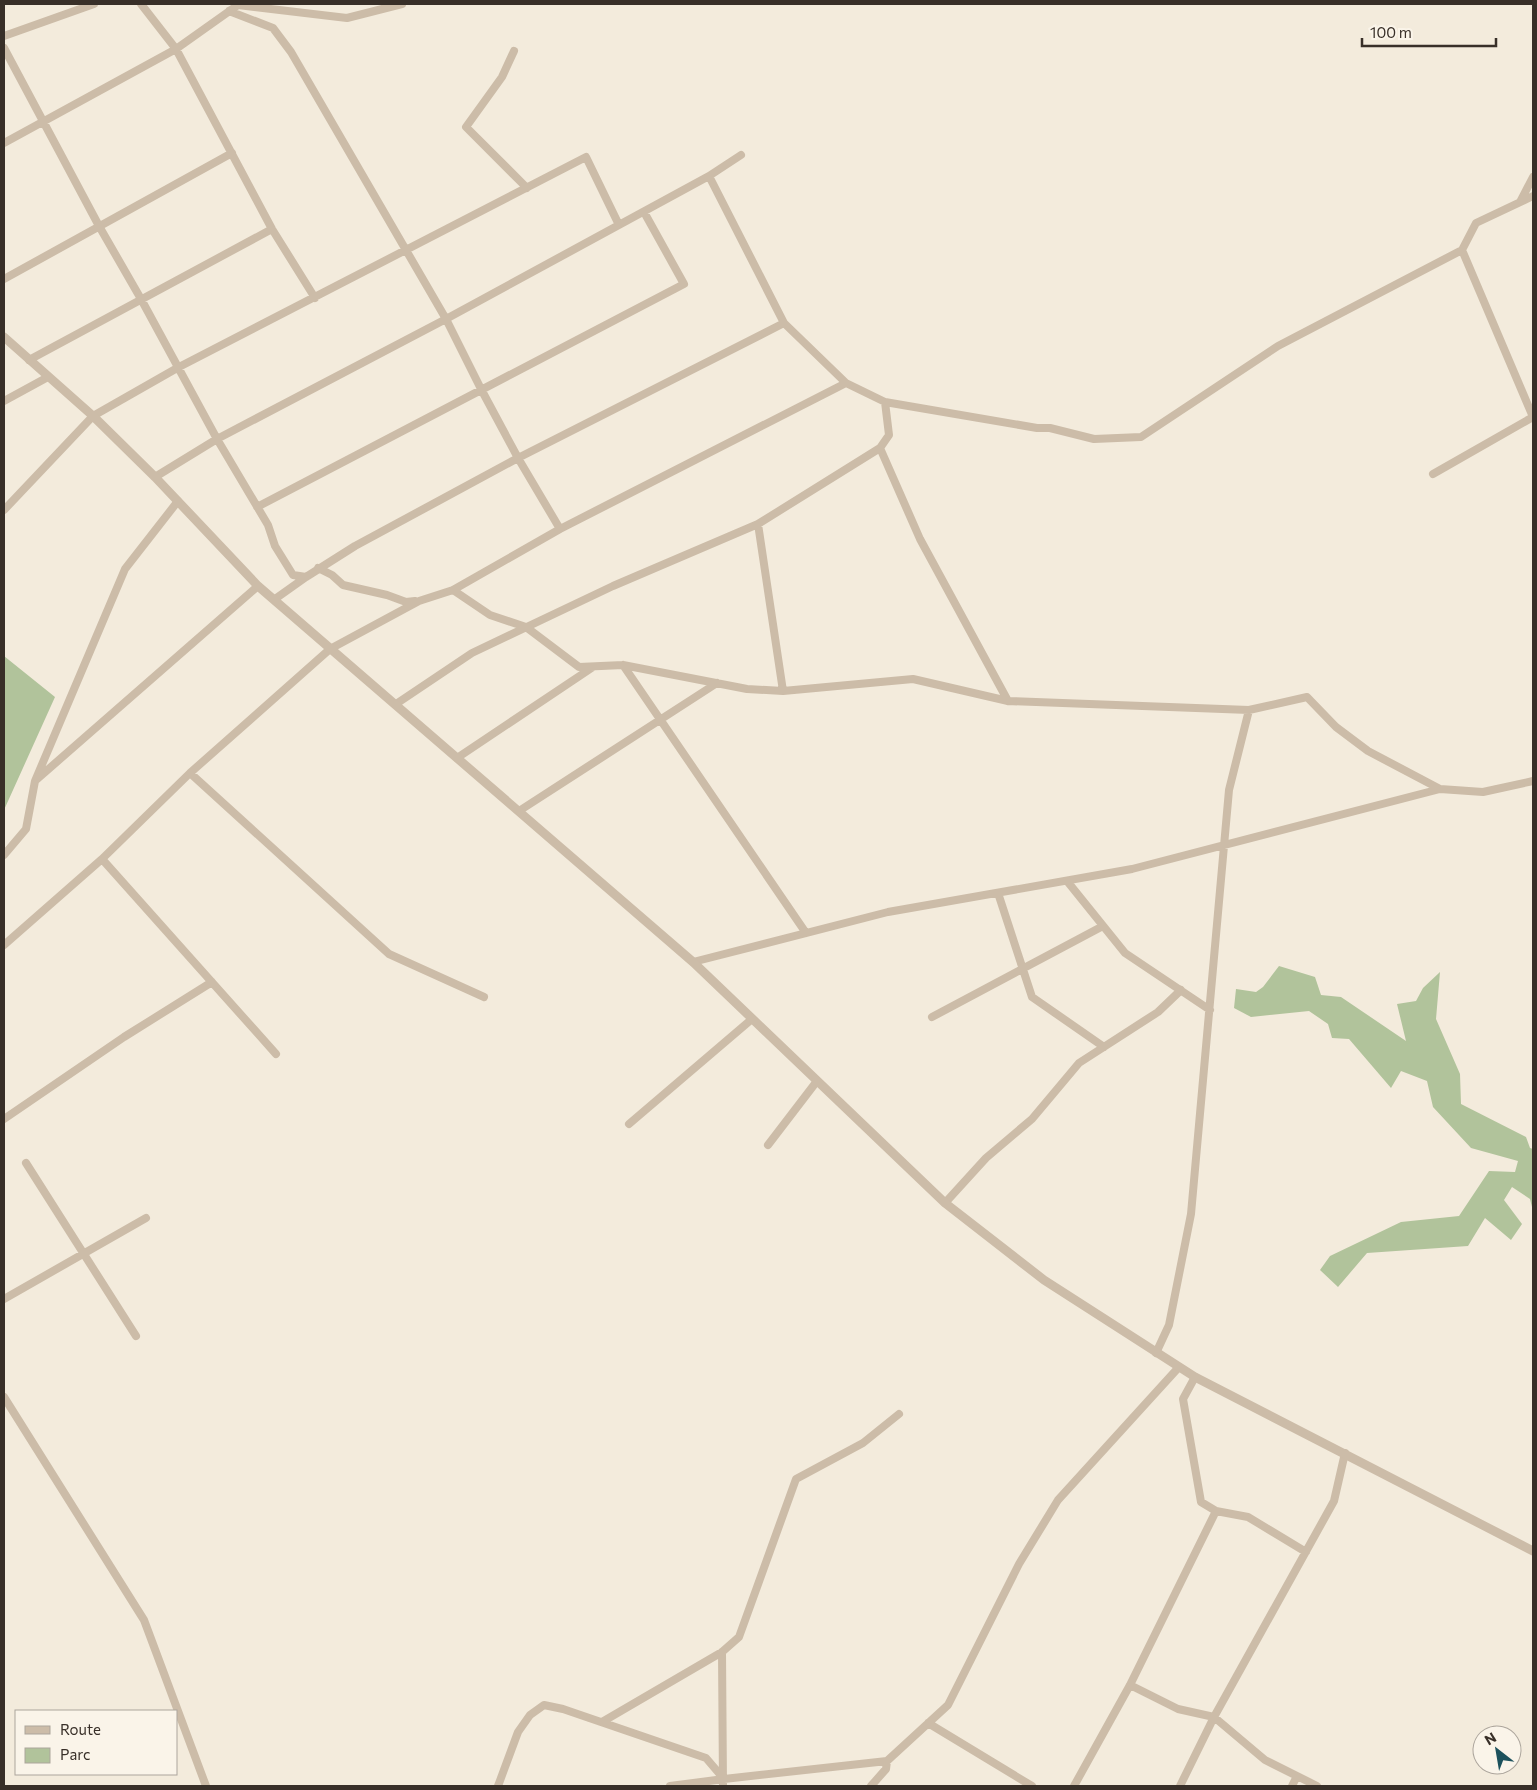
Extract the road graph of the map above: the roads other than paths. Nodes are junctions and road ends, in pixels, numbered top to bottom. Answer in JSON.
{"nodes":[{"id":1,"x":94,"y":4,"type":"edge"},
{"id":2,"x":141,"y":4,"type":"edge"},
{"id":3,"x":402,"y":4,"type":"edge"},
{"id":4,"x":229,"y":11,"type":"junction"},
{"id":5,"x":4,"y":36,"type":"edge"},
{"id":6,"x":4,"y":48,"type":"edge"},
{"id":7,"x":176,"y":49,"type":"junction"},
{"id":8,"x":514,"y":52,"type":"dead end"},
{"id":9,"x":41,"y":122,"type":"junction"},
{"id":10,"x":4,"y":143,"type":"edge"},
{"id":11,"x":232,"y":153,"type":"junction"},
{"id":12,"x":742,"y":154,"type":"dead end"},
{"id":13,"x":709,"y":176,"type":"junction"},
{"id":14,"x":1533,"y":177,"type":"edge"},
{"id":15,"x":527,"y":188,"type":"junction"},
{"id":16,"x":1533,"y":196,"type":"edge"},
{"id":17,"x":1520,"y":202,"type":"junction"},
{"id":18,"x":644,"y":212,"type":"junction"},
{"id":19,"x":618,"y":225,"type":"junction"},
{"id":20,"x":99,"y":226,"type":"junction"},
{"id":21,"x":272,"y":229,"type":"junction"},
{"id":22,"x":406,"y":250,"type":"junction"},
{"id":23,"x":1462,"y":250,"type":"junction"},
{"id":24,"x":4,"y":279,"type":"edge"},
{"id":25,"x":315,"y":298,"type":"junction"},
{"id":26,"x":141,"y":299,"type":"junction"},
{"id":27,"x":446,"y":319,"type":"junction"},
{"id":28,"x":784,"y":323,"type":"junction"},
{"id":29,"x":4,"y":337,"type":"edge"},
{"id":30,"x":29,"y":360,"type":"junction"},
{"id":31,"x":179,"y":367,"type":"junction"},
{"id":32,"x":48,"y":377,"type":"junction"},
{"id":33,"x":846,"y":383,"type":"junction"},
{"id":34,"x":481,"y":390,"type":"junction"},
{"id":35,"x":4,"y":401,"type":"edge"},
{"id":36,"x":885,"y":402,"type":"junction"},
{"id":37,"x":93,"y":416,"type":"junction"},
{"id":38,"x":1533,"y":417,"type":"edge"},
{"id":39,"x":217,"y":439,"type":"junction"},
{"id":40,"x":880,"y":448,"type":"junction"},
{"id":41,"x":518,"y":458,"type":"junction"},
{"id":42,"x":1433,"y":474,"type":"dead end"},
{"id":43,"x":155,"y":477,"type":"junction"},
{"id":44,"x":178,"y":502,"type":"junction"},
{"id":45,"x":257,"y":507,"type":"junction"},
{"id":46,"x":4,"y":510,"type":"edge"},
{"id":47,"x":758,"y":524,"type":"junction"},
{"id":48,"x":560,"y":529,"type":"junction"},
{"id":49,"x":318,"y":568,"type":"junction"},
{"id":50,"x":306,"y":577,"type":"junction"},
{"id":51,"x":258,"y":586,"type":"junction"},
{"id":52,"x":453,"y":590,"type":"junction"},
{"id":53,"x":275,"y":599,"type":"junction"},
{"id":54,"x":419,"y":601,"type":"junction"},
{"id":55,"x":526,"y":627,"type":"junction"},
{"id":56,"x":330,"y":650,"type":"junction"},
{"id":57,"x":623,"y":664,"type":"junction"},
{"id":58,"x":595,"y":666,"type":"junction"},
{"id":59,"x":717,"y":683,"type":"junction"},
{"id":60,"x":783,"y":691,"type":"junction"},
{"id":61,"x":1008,"y":701,"type":"junction"},
{"id":62,"x":396,"y":704,"type":"junction"},
{"id":63,"x":1249,"y":710,"type":"junction"},
{"id":64,"x":661,"y":720,"type":"junction"},
{"id":65,"x":458,"y":758,"type":"junction"},
{"id":66,"x":190,"y":773,"type":"junction"},
{"id":67,"x":35,"y":781,"type":"junction"},
{"id":68,"x":1533,"y":781,"type":"edge"},
{"id":69,"x":1440,"y":788,"type":"junction"},
{"id":70,"x":519,"y":811,"type":"junction"},
{"id":71,"x":1224,"y":845,"type":"junction"},
{"id":72,"x":4,"y":855,"type":"edge"},
{"id":73,"x":102,"y":859,"type":"junction"},
{"id":74,"x":1066,"y":881,"type":"junction"},
{"id":75,"x":998,"y":893,"type":"junction"},
{"id":76,"x":1103,"y":926,"type":"junction"},
{"id":77,"x":806,"y":933,"type":"junction"},
{"id":78,"x":4,"y":945,"type":"edge"},
{"id":79,"x":693,"y":962,"type":"junction"},
{"id":80,"x":1022,"y":968,"type":"junction"},
{"id":81,"x":212,"y":982,"type":"junction"},
{"id":82,"x":1180,"y":990,"type":"junction"},
{"id":83,"x":484,"y":997,"type":"dead end"},
{"id":84,"x":1210,"y":1010,"type":"junction"},
{"id":85,"x":932,"y":1017,"type":"dead end"},
{"id":86,"x":752,"y":1019,"type":"junction"},
{"id":87,"x":1104,"y":1047,"type":"junction"},
{"id":88,"x":276,"y":1054,"type":"dead end"},
{"id":89,"x":817,"y":1081,"type":"junction"},
{"id":90,"x":4,"y":1119,"type":"edge"},
{"id":91,"x":629,"y":1124,"type":"dead end"},
{"id":92,"x":768,"y":1145,"type":"dead end"},
{"id":93,"x":26,"y":1162,"type":"dead end"},
{"id":94,"x":944,"y":1203,"type":"junction"},
{"id":95,"x":146,"y":1218,"type":"dead end"},
{"id":96,"x":84,"y":1254,"type":"junction"},
{"id":97,"x":4,"y":1299,"type":"edge"},
{"id":98,"x":136,"y":1336,"type":"dead end"},
{"id":99,"x":1156,"y":1352,"type":"junction"},
{"id":100,"x":1179,"y":1367,"type":"junction"},
{"id":101,"x":1195,"y":1377,"type":"junction"},
{"id":102,"x":4,"y":1397,"type":"edge"},
{"id":103,"x":6,"y":1406,"type":"edge"},
{"id":104,"x":899,"y":1414,"type":"dead end"},
{"id":105,"x":1346,"y":1453,"type":"junction"},
{"id":106,"x":1216,"y":1511,"type":"junction"},
{"id":107,"x":1533,"y":1551,"type":"edge"},
{"id":108,"x":1306,"y":1552,"type":"junction"},
{"id":109,"x":722,"y":1652,"type":"junction"},
{"id":110,"x":1130,"y":1685,"type":"junction"},
{"id":111,"x":178,"y":1710,"type":"edge"},
{"id":112,"x":178,"y":1711,"type":"edge"},
{"id":113,"x":1214,"y":1717,"type":"junction"},
{"id":114,"x":602,"y":1722,"type":"junction"},
{"id":115,"x":928,"y":1723,"type":"junction"},
{"id":116,"x":887,"y":1761,"type":"junction"},
{"id":117,"x":1297,"y":1776,"type":"junction"},
{"id":118,"x":723,"y":1783,"type":"edge"},
{"id":119,"x":206,"y":1786,"type":"edge"},
{"id":120,"x":498,"y":1786,"type":"edge"},
{"id":121,"x":670,"y":1786,"type":"edge"},
{"id":122,"x":871,"y":1786,"type":"edge"},
{"id":123,"x":1032,"y":1786,"type":"edge"},
{"id":124,"x":1074,"y":1786,"type":"edge"},
{"id":125,"x":1180,"y":1786,"type":"edge"},
{"id":126,"x":1292,"y":1786,"type":"edge"},
{"id":127,"x":1317,"y":1786,"type":"edge"}],
"edges":[{"from":1,"to":5,"type":"street"},
{"from":2,"to":7,"type":"street"},
{"from":3,"to":4,"type":"street"},
{"from":4,"to":7,"type":"street"},
{"from":4,"to":22,"type":"street"},
{"from":6,"to":9,"type":"street"},
{"from":7,"to":9,"type":"street"},
{"from":7,"to":11,"type":"street"},
{"from":8,"to":15,"type":"street"},
{"from":9,"to":10,"type":"street"},
{"from":9,"to":20,"type":"street"},
{"from":11,"to":20,"type":"street"},
{"from":11,"to":21,"type":"street"},
{"from":12,"to":13,"type":"street"},
{"from":13,"to":18,"type":"street"},
{"from":13,"to":28,"type":"street"},
{"from":14,"to":17,"type":"street"},
{"from":15,"to":19,"type":"street"},
{"from":15,"to":22,"type":"street"},
{"from":16,"to":17,"type":"street"},
{"from":17,"to":23,"type":"street"},
{"from":18,"to":19,"type":"street"},
{"from":18,"to":34,"type":"street"},
{"from":19,"to":27,"type":"street"},
{"from":20,"to":24,"type":"street"},
{"from":20,"to":26,"type":"street"},
{"from":21,"to":25,"type":"street"},
{"from":21,"to":26,"type":"street"},
{"from":22,"to":25,"type":"street"},
{"from":22,"to":27,"type":"street"},
{"from":23,"to":36,"type":"street"},
{"from":23,"to":38,"type":"street"},
{"from":25,"to":31,"type":"street"},
{"from":26,"to":30,"type":"street"},
{"from":26,"to":31,"type":"street"},
{"from":27,"to":34,"type":"street"},
{"from":27,"to":39,"type":"street"},
{"from":28,"to":33,"type":"street"},
{"from":28,"to":41,"type":"street"},
{"from":29,"to":30,"type":"street"},
{"from":30,"to":32,"type":"street"},
{"from":31,"to":37,"type":"street"},
{"from":31,"to":39,"type":"street"},
{"from":32,"to":35,"type":"street"},
{"from":32,"to":37,"type":"street"},
{"from":33,"to":36,"type":"street"},
{"from":33,"to":48,"type":"street"},
{"from":34,"to":41,"type":"street"},
{"from":34,"to":45,"type":"street"},
{"from":36,"to":40,"type":"street"},
{"from":37,"to":43,"type":"street"},
{"from":37,"to":46,"type":"street"},
{"from":38,"to":42,"type":"street"},
{"from":39,"to":43,"type":"street"},
{"from":39,"to":45,"type":"street"},
{"from":40,"to":47,"type":"street"},
{"from":40,"to":61,"type":"street"},
{"from":41,"to":48,"type":"street"},
{"from":41,"to":49,"type":"street"},
{"from":43,"to":44,"type":"street"},
{"from":44,"to":51,"type":"street"},
{"from":44,"to":67,"type":"street"},
{"from":45,"to":50,"type":"street"},
{"from":47,"to":55,"type":"street"},
{"from":47,"to":60,"type":"street"},
{"from":48,"to":52,"type":"street"},
{"from":49,"to":50,"type":"street"},
{"from":49,"to":54,"type":"street"},
{"from":50,"to":53,"type":"street"},
{"from":51,"to":53,"type":"street"},
{"from":51,"to":67,"type":"street"},
{"from":52,"to":54,"type":"street"},
{"from":52,"to":55,"type":"street"},
{"from":53,"to":56,"type":"street"},
{"from":54,"to":56,"type":"street"},
{"from":55,"to":58,"type":"street"},
{"from":55,"to":62,"type":"street"},
{"from":56,"to":62,"type":"street"},
{"from":56,"to":66,"type":"street"},
{"from":57,"to":58,"type":"street"},
{"from":57,"to":59,"type":"street"},
{"from":57,"to":64,"type":"street"},
{"from":58,"to":65,"type":"street"},
{"from":59,"to":60,"type":"street"},
{"from":59,"to":64,"type":"street"},
{"from":60,"to":61,"type":"street"},
{"from":61,"to":63,"type":"street"},
{"from":62,"to":65,"type":"street"},
{"from":63,"to":69,"type":"street"},
{"from":63,"to":71,"type":"street"},
{"from":64,"to":70,"type":"street"},
{"from":64,"to":77,"type":"street"},
{"from":65,"to":70,"type":"street"},
{"from":66,"to":73,"type":"street"},
{"from":66,"to":83,"type":"street"},
{"from":67,"to":72,"type":"street"},
{"from":68,"to":69,"type":"street"},
{"from":69,"to":71,"type":"street"},
{"from":70,"to":79,"type":"street"},
{"from":71,"to":74,"type":"street"},
{"from":71,"to":84,"type":"street"},
{"from":73,"to":78,"type":"street"},
{"from":73,"to":81,"type":"street"},
{"from":74,"to":75,"type":"street"},
{"from":74,"to":76,"type":"street"},
{"from":75,"to":77,"type":"street"},
{"from":75,"to":80,"type":"street"},
{"from":76,"to":80,"type":"street"},
{"from":76,"to":82,"type":"street"},
{"from":77,"to":79,"type":"street"},
{"from":79,"to":86,"type":"street"},
{"from":80,"to":85,"type":"street"},
{"from":80,"to":87,"type":"street"},
{"from":81,"to":88,"type":"street"},
{"from":81,"to":90,"type":"street"},
{"from":82,"to":84,"type":"street"},
{"from":82,"to":87,"type":"street"},
{"from":84,"to":99,"type":"street"},
{"from":86,"to":89,"type":"street"},
{"from":86,"to":91,"type":"street"},
{"from":87,"to":94,"type":"street"},
{"from":89,"to":92,"type":"street"},
{"from":89,"to":94,"type":"street"},
{"from":93,"to":96,"type":"street"},
{"from":94,"to":99,"type":"street"},
{"from":95,"to":96,"type":"street"},
{"from":96,"to":97,"type":"street"},
{"from":96,"to":98,"type":"street"},
{"from":99,"to":100,"type":"street"},
{"from":100,"to":101,"type":"street"},
{"from":100,"to":115,"type":"street"},
{"from":101,"to":105,"type":"street"},
{"from":101,"to":106,"type":"street"},
{"from":102,"to":103,"type":"street"},
{"from":103,"to":111,"type":"street"},
{"from":104,"to":109,"type":"street"},
{"from":105,"to":107,"type":"street"},
{"from":105,"to":108,"type":"street"},
{"from":106,"to":108,"type":"street"},
{"from":106,"to":110,"type":"street"},
{"from":108,"to":113,"type":"street"},
{"from":109,"to":114,"type":"street"},
{"from":109,"to":118,"type":"street"},
{"from":110,"to":113,"type":"street"},
{"from":110,"to":124,"type":"street"},
{"from":112,"to":119,"type":"street"},
{"from":113,"to":117,"type":"street"},
{"from":113,"to":125,"type":"street"},
{"from":114,"to":118,"type":"street"},
{"from":114,"to":120,"type":"street"},
{"from":115,"to":116,"type":"street"},
{"from":115,"to":123,"type":"street"},
{"from":116,"to":118,"type":"street"},
{"from":116,"to":122,"type":"street"},
{"from":117,"to":126,"type":"street"},
{"from":117,"to":127,"type":"street"},
{"from":118,"to":121,"type":"street"}]}
